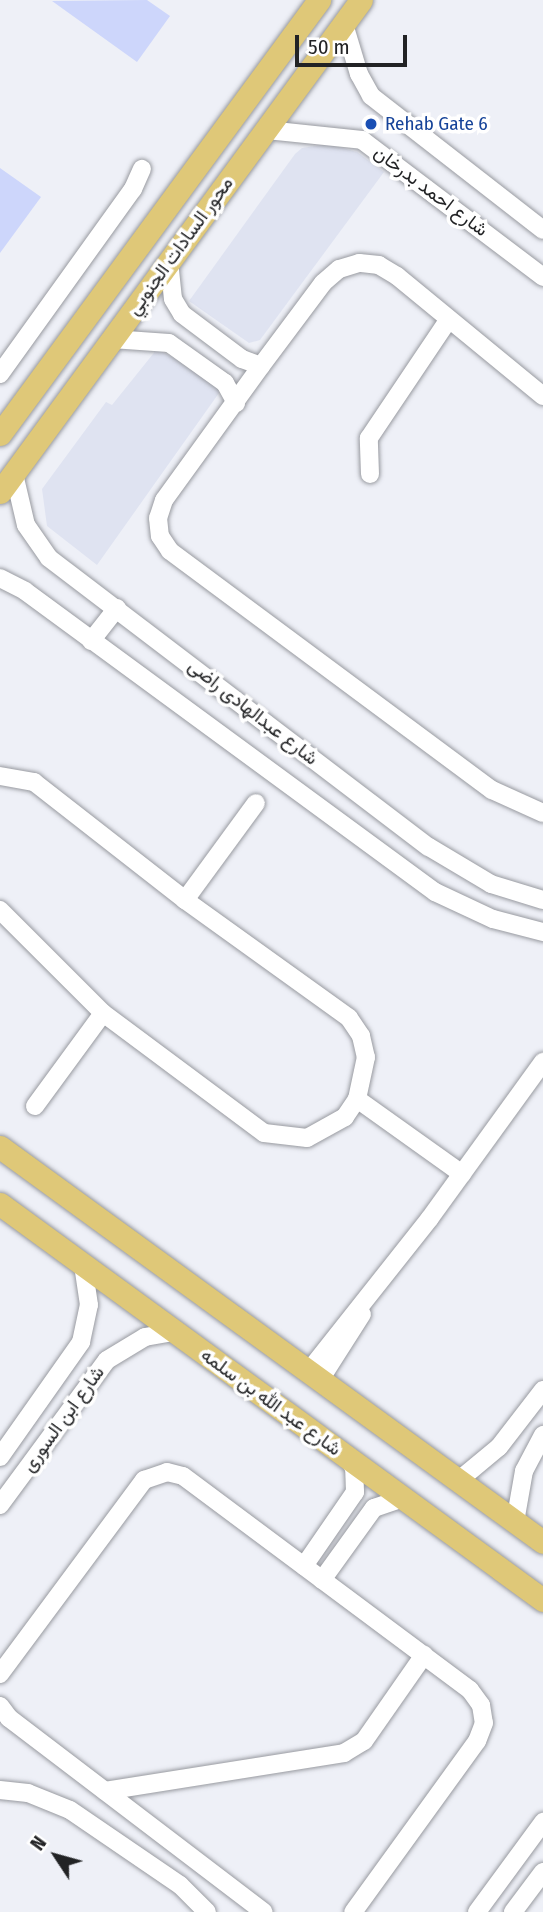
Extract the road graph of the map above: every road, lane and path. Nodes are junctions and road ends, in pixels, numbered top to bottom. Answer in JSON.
{"nodes":[{"id":1,"x":318,"y":0,"type":"edge"},
{"id":2,"x":361,"y":0,"type":"edge"},
{"id":3,"x":344,"y":24,"type":"junction"},
{"id":4,"x":266,"y":130,"type":"junction"},
{"id":5,"x":142,"y":169,"type":"dead end"},
{"id":6,"x":543,"y":229,"type":"edge"},
{"id":7,"x":169,"y":261,"type":"junction"},
{"id":8,"x":543,"y":277,"type":"edge"},
{"id":9,"x":182,"y":314,"type":"junction"},
{"id":10,"x":449,"y":319,"type":"junction"},
{"id":11,"x":112,"y":339,"type":"junction"},
{"id":12,"x":162,"y":341,"type":"junction"},
{"id":13,"x":242,"y":359,"type":"junction"},
{"id":14,"x":261,"y":366,"type":"junction"},
{"id":15,"x":0,"y":374,"type":"edge"},
{"id":16,"x":225,"y":383,"type":"junction"},
{"id":17,"x":543,"y":396,"type":"edge"},
{"id":18,"x":236,"y":403,"type":"junction"},
{"id":19,"x":0,"y":434,"type":"edge"},
{"id":20,"x":14,"y":474,"type":"junction"},
{"id":21,"x":370,"y":474,"type":"dead end"},
{"id":22,"x":0,"y":492,"type":"edge"},
{"id":23,"x":3,"y":581,"type":"edge"},
{"id":24,"x":117,"y":608,"type":"junction"},
{"id":25,"x":91,"y":641,"type":"junction"},
{"id":26,"x":0,"y":776,"type":"edge"},
{"id":27,"x":256,"y":803,"type":"dead end"},
{"id":28,"x":543,"y":813,"type":"edge"},
{"id":29,"x":186,"y":900,"type":"junction"},
{"id":30,"x":543,"y":900,"type":"edge"},
{"id":31,"x":0,"y":910,"type":"edge"},
{"id":32,"x":543,"y":932,"type":"edge"},
{"id":33,"x":103,"y":1013,"type":"junction"},
{"id":34,"x":543,"y":1062,"type":"edge"},
{"id":35,"x":357,"y":1099,"type":"junction"},
{"id":36,"x":35,"y":1106,"type":"dead end"},
{"id":37,"x":0,"y":1147,"type":"edge"},
{"id":38,"x":462,"y":1174,"type":"junction"},
{"id":39,"x":0,"y":1204,"type":"edge"},
{"id":40,"x":83,"y":1265,"type":"junction"},
{"id":41,"x":174,"y":1332,"type":"junction"},
{"id":42,"x":314,"y":1376,"type":"junction"},
{"id":43,"x":543,"y":1390,"type":"edge"},
{"id":44,"x":543,"y":1435,"type":"edge"},
{"id":45,"x":0,"y":1457,"type":"edge"},
{"id":46,"x":348,"y":1458,"type":"junction"},
{"id":47,"x":458,"y":1480,"type":"junction"},
{"id":48,"x":403,"y":1498,"type":"junction"},
{"id":49,"x":0,"y":1505,"type":"edge"},
{"id":50,"x":515,"y":1522,"type":"junction"},
{"id":51,"x":543,"y":1542,"type":"edge"},
{"id":52,"x":304,"y":1566,"type":"junction"},
{"id":53,"x":322,"y":1580,"type":"junction"},
{"id":54,"x":543,"y":1600,"type":"edge"},
{"id":55,"x":424,"y":1655,"type":"junction"},
{"id":56,"x":0,"y":1674,"type":"edge"},
{"id":57,"x":0,"y":1706,"type":"edge"},
{"id":58,"x":0,"y":1790,"type":"edge"},
{"id":59,"x":105,"y":1791,"type":"junction"},
{"id":60,"x":543,"y":1822,"type":"edge"},
{"id":61,"x":543,"y":1872,"type":"edge"},
{"id":62,"x":207,"y":1912,"type":"edge"},
{"id":63,"x":264,"y":1912,"type":"edge"},
{"id":64,"x":353,"y":1912,"type":"edge"},
{"id":65,"x":477,"y":1912,"type":"edge"},
{"id":66,"x":513,"y":1912,"type":"edge"}],
"edges":[{"from":1,"to":19,"type":"main road","name":"محور السادات الجنوبي"},
{"from":2,"to":3,"type":"main road","name":"محور السادات الجنوبي"},
{"from":3,"to":4,"type":"main road","name":"محور السادات الجنوبي"},
{"from":3,"to":6,"type":"street","name":"شارع احمد بدرخان"},
{"from":4,"to":7,"type":"main road","name":"محور السادات الجنوبي"},
{"from":4,"to":8,"type":"street","name":"شارع احمد بدرخان"},
{"from":5,"to":15,"type":"street"},
{"from":7,"to":9,"type":"street"},
{"from":7,"to":11,"type":"main road","name":"محور السادات الجنوبي"},
{"from":9,"to":12,"type":"street"},
{"from":9,"to":13,"type":"street"},
{"from":10,"to":14,"type":"street"},
{"from":10,"to":17,"type":"street"},
{"from":10,"to":21,"type":"street"},
{"from":11,"to":12,"type":"street"},
{"from":11,"to":20,"type":"main road","name":"محور السادات الجنوبي"},
{"from":12,"to":16,"type":"street"},
{"from":13,"to":14,"type":"street"},
{"from":13,"to":16,"type":"street"},
{"from":14,"to":18,"type":"street"},
{"from":16,"to":18,"type":"street"},
{"from":18,"to":28,"type":"street"},
{"from":20,"to":22,"type":"main road","name":"محور السادات الجنوبي"},
{"from":20,"to":24,"type":"street","name":"شارع عبدالهادى راضى"},
{"from":23,"to":25,"type":"street","name":"شارع عبدالهادى راضى"},
{"from":24,"to":25,"type":"street"},
{"from":24,"to":30,"type":"street","name":"شارع عبدالهادى راضى"},
{"from":25,"to":32,"type":"street","name":"شارع عبدالهادى راضى"},
{"from":26,"to":29,"type":"street"},
{"from":27,"to":29,"type":"street"},
{"from":29,"to":35,"type":"street"},
{"from":31,"to":33,"type":"street"},
{"from":33,"to":35,"type":"street"},
{"from":33,"to":36,"type":"street"},
{"from":34,"to":38,"type":"street"},
{"from":35,"to":38,"type":"street"},
{"from":37,"to":42,"type":"main road"},
{"from":38,"to":42,"type":"street"},
{"from":39,"to":40,"type":"main road","name":"شارع عبد الله بن سلمه"},
{"from":40,"to":41,"type":"main road","name":"شارع عبد الله بن سلمه"},
{"from":40,"to":45,"type":"street","name":"شارع ابن السورى"},
{"from":41,"to":46,"type":"main road","name":"شارع عبد الله بن سلمه"},
{"from":41,"to":49,"type":"street","name":"شارع ابن السورى"},
{"from":42,"to":47,"type":"main road"},
{"from":43,"to":47,"type":"street"},
{"from":44,"to":50,"type":"street"},
{"from":46,"to":48,"type":"main road","name":"شارع عبد الله بن سلمه"},
{"from":46,"to":52,"type":"street"},
{"from":47,"to":50,"type":"main road"},
{"from":48,"to":53,"type":"street"},
{"from":48,"to":54,"type":"main road","name":"شارع عبد الله بن سلمه"},
{"from":50,"to":51,"type":"main road"},
{"from":52,"to":53,"type":"street"},
{"from":52,"to":56,"type":"street"},
{"from":53,"to":55,"type":"street"},
{"from":55,"to":59,"type":"street"},
{"from":55,"to":64,"type":"street"},
{"from":57,"to":59,"type":"street"},
{"from":58,"to":62,"type":"street"},
{"from":59,"to":63,"type":"street"},
{"from":60,"to":65,"type":"street"},
{"from":61,"to":66,"type":"street"}]}
